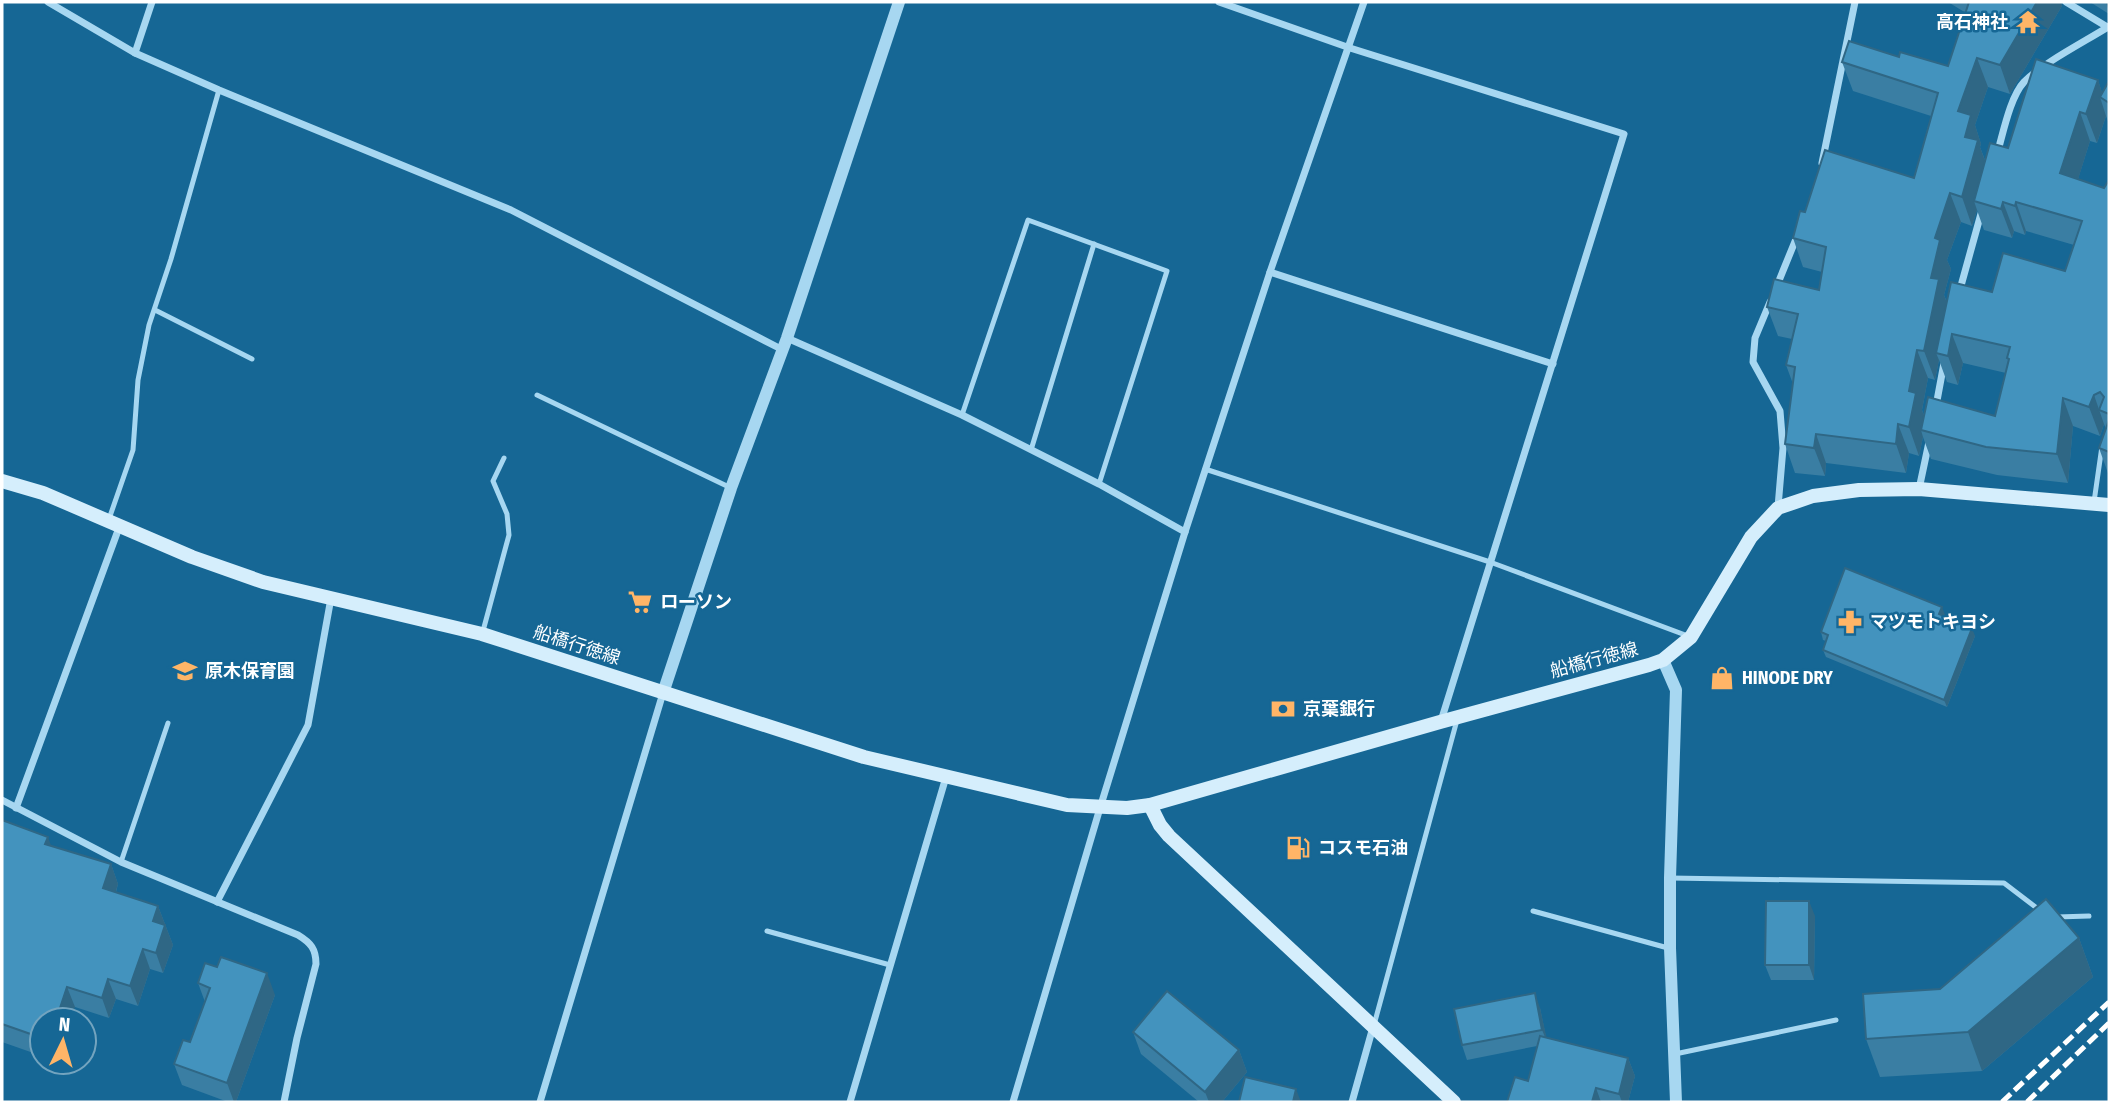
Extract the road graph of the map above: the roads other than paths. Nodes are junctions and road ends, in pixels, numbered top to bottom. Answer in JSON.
{"nodes":[{"id":1,"x":48,"y":2,"type":"edge"},
{"id":2,"x":152,"y":2,"type":"edge"},
{"id":3,"x":899,"y":2,"type":"edge"},
{"id":4,"x":1219,"y":2,"type":"edge"},
{"id":5,"x":1364,"y":2,"type":"edge"},
{"id":6,"x":1855,"y":2,"type":"edge"},
{"id":7,"x":2066,"y":2,"type":"edge"},
{"id":8,"x":2109,"y":28,"type":"edge"},
{"id":9,"x":1350,"y":48,"type":"junction"},
{"id":10,"x":135,"y":53,"type":"junction"},
{"id":11,"x":219,"y":90,"type":"junction"},
{"id":12,"x":1995,"y":164,"type":"edge"},
{"id":13,"x":1821,"y":169,"type":"edge"},
{"id":14,"x":1985,"y":200,"type":"edge"},
{"id":15,"x":1803,"y":222,"type":"edge"},
{"id":16,"x":1094,"y":244,"type":"junction"},
{"id":17,"x":1270,"y":272,"type":"junction"},
{"id":18,"x":1956,"y":306,"type":"edge"},
{"id":19,"x":155,"y":310,"type":"junction"},
{"id":20,"x":785,"y":344,"type":"junction"},
{"id":21,"x":251,"y":359,"type":"dead end"},
{"id":22,"x":1945,"y":360,"type":"edge"},
{"id":23,"x":1553,"y":364,"type":"junction"},
{"id":24,"x":537,"y":396,"type":"dead end"},
{"id":25,"x":962,"y":415,"type":"junction"},
{"id":26,"x":1934,"y":415,"type":"edge"},
{"id":27,"x":1932,"y":427,"type":"edge"},
{"id":28,"x":2105,"y":439,"type":"edge"},
{"id":29,"x":1031,"y":450,"type":"junction"},
{"id":30,"x":504,"y":458,"type":"dead end"},
{"id":31,"x":1205,"y":469,"type":"junction"},
{"id":32,"x":2,"y":481,"type":"edge"},
{"id":33,"x":1099,"y":484,"type":"junction"},
{"id":34,"x":731,"y":488,"type":"junction"},
{"id":35,"x":1919,"y":489,"type":"junction"},
{"id":36,"x":2094,"y":504,"type":"junction"},
{"id":37,"x":2109,"y":505,"type":"edge"},
{"id":38,"x":1777,"y":508,"type":"junction"},
{"id":39,"x":114,"y":522,"type":"junction"},
{"id":40,"x":1185,"y":532,"type":"junction"},
{"id":41,"x":1490,"y":562,"type":"junction"},
{"id":42,"x":331,"y":598,"type":"junction"},
{"id":43,"x":482,"y":634,"type":"junction"},
{"id":44,"x":1691,"y":637,"type":"junction"},
{"id":45,"x":1663,"y":660,"type":"junction"},
{"id":46,"x":663,"y":693,"type":"junction"},
{"id":47,"x":1458,"y":717,"type":"junction"},
{"id":48,"x":1440,"y":722,"type":"junction"},
{"id":49,"x":168,"y":723,"type":"dead end"},
{"id":50,"x":946,"y":777,"type":"junction"},
{"id":51,"x":2,"y":800,"type":"edge"},
{"id":52,"x":1150,"y":805,"type":"junction"},
{"id":53,"x":1100,"y":807,"type":"junction"},
{"id":54,"x":16,"y":808,"type":"junction"},
{"id":55,"x":121,"y":862,"type":"junction"},
{"id":56,"x":1670,"y":878,"type":"junction"},
{"id":57,"x":217,"y":902,"type":"junction"},
{"id":58,"x":1533,"y":911,"type":"dead end"},
{"id":59,"x":2089,"y":916,"type":"dead end"},
{"id":60,"x":767,"y":931,"type":"dead end"},
{"id":61,"x":1670,"y":948,"type":"junction"},
{"id":62,"x":890,"y":965,"type":"junction"},
{"id":63,"x":1836,"y":1020,"type":"dead end"},
{"id":64,"x":1374,"y":1026,"type":"junction"},
{"id":65,"x":1675,"y":1054,"type":"junction"},
{"id":66,"x":284,"y":1102,"type":"edge"},
{"id":67,"x":540,"y":1102,"type":"edge"},
{"id":68,"x":850,"y":1102,"type":"edge"},
{"id":69,"x":1013,"y":1102,"type":"edge"},
{"id":70,"x":1352,"y":1102,"type":"edge"},
{"id":71,"x":1454,"y":1102,"type":"edge"},
{"id":72,"x":1676,"y":1102,"type":"edge"}],
"edges":[{"from":1,"to":10,"type":"street"},
{"from":2,"to":10,"type":"street"},
{"from":3,"to":20,"type":"street"},
{"from":4,"to":9,"type":"street"},
{"from":5,"to":9,"type":"street"},
{"from":6,"to":13,"type":"street"},
{"from":7,"to":8,"type":"street"},
{"from":8,"to":12,"type":"street"},
{"from":9,"to":17,"type":"street"},
{"from":9,"to":23,"type":"street"},
{"from":10,"to":11,"type":"street"},
{"from":11,"to":19,"type":"lane"},
{"from":11,"to":20,"type":"street"},
{"from":14,"to":18,"type":"street"},
{"from":15,"to":38,"type":"street"},
{"from":16,"to":25,"type":"lane"},
{"from":16,"to":29,"type":"lane"},
{"from":16,"to":33,"type":"lane"},
{"from":17,"to":23,"type":"street"},
{"from":17,"to":31,"type":"street"},
{"from":19,"to":21,"type":"lane"},
{"from":19,"to":39,"type":"lane"},
{"from":20,"to":25,"type":"street"},
{"from":20,"to":34,"type":"street"},
{"from":22,"to":26,"type":"street"},
{"from":23,"to":41,"type":"street"},
{"from":24,"to":34,"type":"lane"},
{"from":25,"to":29,"type":"street"},
{"from":27,"to":35,"type":"street"},
{"from":28,"to":36,"type":"lane"},
{"from":29,"to":33,"type":"street"},
{"from":30,"to":43,"type":"lane"},
{"from":31,"to":40,"type":"street"},
{"from":31,"to":41,"type":"lane"},
{"from":32,"to":39,"type":"main road","name":"船橋行徳線"},
{"from":33,"to":40,"type":"street"},
{"from":34,"to":46,"type":"street"},
{"from":35,"to":36,"type":"main road","name":"船橋行徳線"},
{"from":35,"to":38,"type":"main road","name":"船橋行徳線"},
{"from":36,"to":37,"type":"main road","name":"船橋行徳線"},
{"from":38,"to":44,"type":"main road","name":"船橋行徳線"},
{"from":39,"to":42,"type":"main road","name":"船橋行徳線"},
{"from":39,"to":54,"type":"street"},
{"from":40,"to":53,"type":"street"},
{"from":41,"to":44,"type":"lane"},
{"from":41,"to":48,"type":"street"},
{"from":42,"to":43,"type":"main road","name":"船橋行徳線"},
{"from":42,"to":57,"type":"street"},
{"from":43,"to":46,"type":"main road","name":"船橋行徳線"},
{"from":44,"to":45,"type":"main road","name":"船橋行徳線"},
{"from":45,"to":47,"type":"main road","name":"船橋行徳線"},
{"from":45,"to":56,"type":"street"},
{"from":46,"to":50,"type":"main road","name":"船橋行徳線"},
{"from":46,"to":67,"type":"street"},
{"from":47,"to":48,"type":"main road","name":"船橋行徳線"},
{"from":47,"to":64,"type":"lane"},
{"from":48,"to":52,"type":"main road","name":"船橋行徳線"},
{"from":49,"to":55,"type":"lane"},
{"from":50,"to":53,"type":"main road","name":"船橋行徳線"},
{"from":50,"to":62,"type":"street"},
{"from":51,"to":54,"type":"street"},
{"from":52,"to":53,"type":"main road","name":"船橋行徳線"},
{"from":52,"to":64,"type":"main road"},
{"from":53,"to":69,"type":"street"},
{"from":54,"to":55,"type":"street"},
{"from":55,"to":57,"type":"street"},
{"from":56,"to":59,"type":"lane"},
{"from":56,"to":61,"type":"street"},
{"from":57,"to":66,"type":"street"},
{"from":58,"to":61,"type":"lane"},
{"from":60,"to":62,"type":"lane"},
{"from":61,"to":65,"type":"street"},
{"from":62,"to":68,"type":"street"},
{"from":63,"to":65,"type":"lane"},
{"from":64,"to":70,"type":"street"},
{"from":64,"to":71,"type":"main road"},
{"from":65,"to":72,"type":"street"}]}
